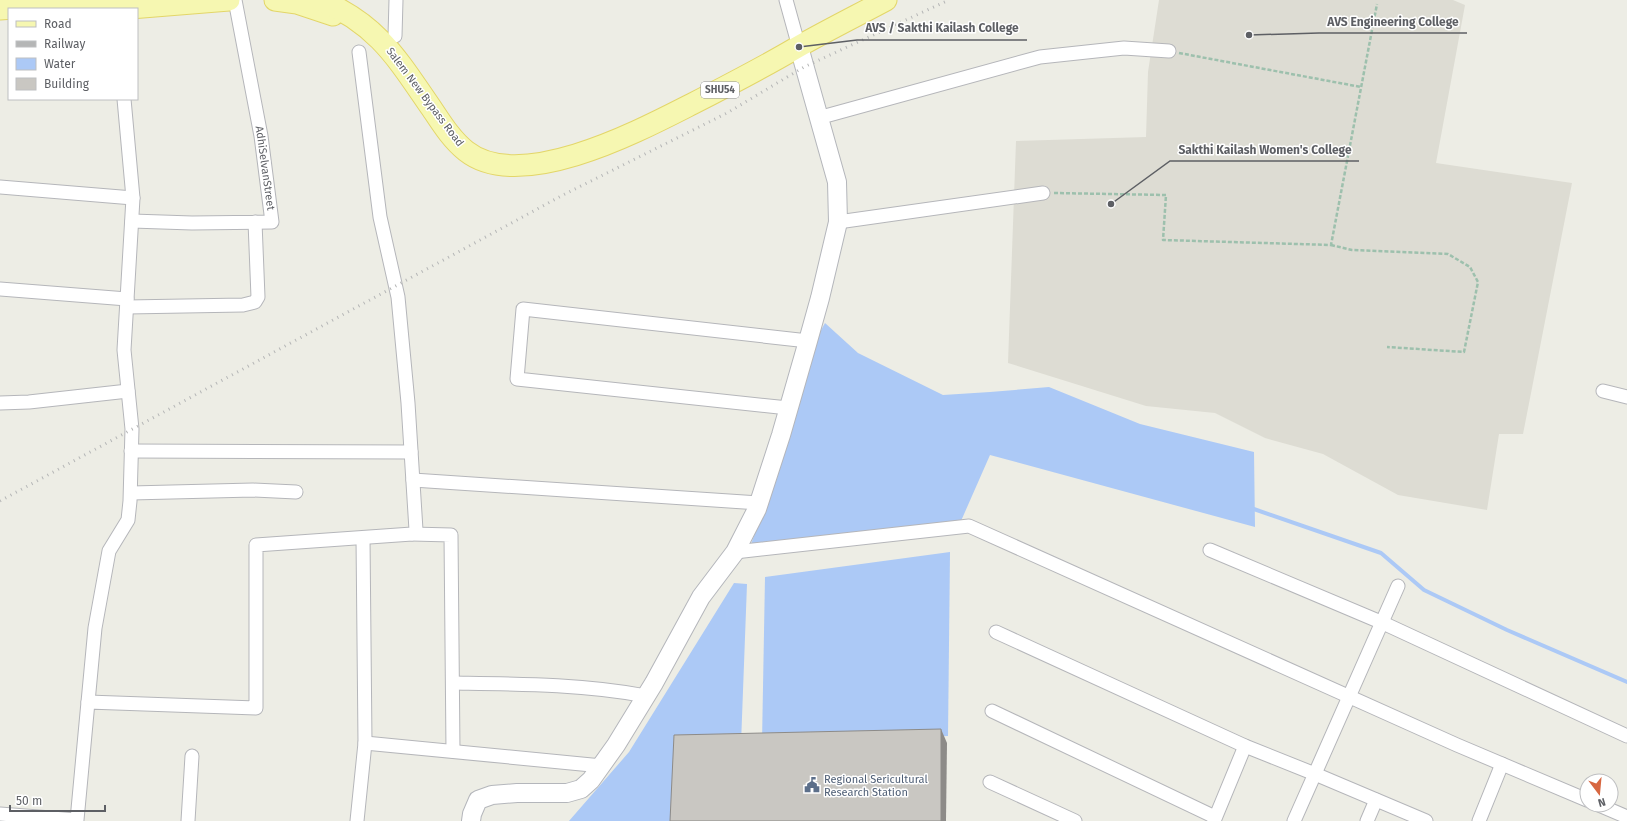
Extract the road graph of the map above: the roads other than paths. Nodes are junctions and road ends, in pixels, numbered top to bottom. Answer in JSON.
{"nodes":[{"id":1,"x":120,"y":0,"type":"edge"},
{"id":2,"x":126,"y":0,"type":"edge"},
{"id":3,"x":229,"y":0,"type":"edge"},
{"id":4,"x":235,"y":0,"type":"edge"},
{"id":5,"x":275,"y":0,"type":"edge"},
{"id":6,"x":320,"y":0,"type":"edge"},
{"id":7,"x":396,"y":0,"type":"edge"},
{"id":8,"x":786,"y":0,"type":"edge"},
{"id":9,"x":886,"y":0,"type":"edge"},
{"id":10,"x":28,"y":8,"type":"edge"},
{"id":11,"x":132,"y":8,"type":"edge"},
{"id":12,"x":395,"y":36,"type":"dead end"},
{"id":13,"x":798,"y":47,"type":"junction"},
{"id":14,"x":1169,"y":51,"type":"road end"},
{"id":15,"x":359,"y":52,"type":"dead end"},
{"id":16,"x":124,"y":100,"type":"edge"},
{"id":17,"x":818,"y":118,"type":"junction"},
{"id":18,"x":545,"y":162,"type":"junction"},
{"id":19,"x":0,"y":187,"type":"edge"},
{"id":20,"x":1043,"y":193,"type":"road end"},
{"id":21,"x":133,"y":198,"type":"junction"},
{"id":22,"x":132,"y":221,"type":"junction"},
{"id":23,"x":255,"y":222,"type":"junction"},
{"id":24,"x":838,"y":222,"type":"junction"},
{"id":25,"x":0,"y":288,"type":"edge"},
{"id":26,"x":127,"y":303,"type":"junction"},
{"id":27,"x":808,"y":341,"type":"junction"},
{"id":28,"x":128,"y":391,"type":"junction"},
{"id":29,"x":1603,"y":391,"type":"dead end"},
{"id":30,"x":1627,"y":397,"type":"edge"},
{"id":31,"x":0,"y":403,"type":"edge"},
{"id":32,"x":788,"y":408,"type":"junction"},
{"id":33,"x":131,"y":451,"type":"junction"},
{"id":34,"x":411,"y":452,"type":"junction"},
{"id":35,"x":413,"y":480,"type":"junction"},
{"id":36,"x":296,"y":492,"type":"dead end"},
{"id":37,"x":131,"y":493,"type":"junction"},
{"id":38,"x":759,"y":503,"type":"junction"},
{"id":39,"x":412,"y":534,"type":"junction"},
{"id":40,"x":363,"y":538,"type":"junction"},
{"id":41,"x":1210,"y":550,"type":"dead end"},
{"id":42,"x":735,"y":552,"type":"junction"},
{"id":43,"x":1398,"y":586,"type":"dead end"},
{"id":44,"x":1383,"y":622,"type":"junction"},
{"id":45,"x":996,"y":632,"type":"dead end"},
{"id":46,"x":453,"y":683,"type":"junction"},
{"id":47,"x":646,"y":696,"type":"junction"},
{"id":48,"x":1350,"y":696,"type":"junction"},
{"id":49,"x":88,"y":702,"type":"junction"},
{"id":50,"x":992,"y":711,"type":"dead end"},
{"id":51,"x":1627,"y":736,"type":"edge"},
{"id":52,"x":364,"y":743,"type":"junction"},
{"id":53,"x":1245,"y":746,"type":"junction"},
{"id":54,"x":453,"y":751,"type":"junction"},
{"id":55,"x":192,"y":756,"type":"dead end"},
{"id":56,"x":1502,"y":764,"type":"junction"},
{"id":57,"x":602,"y":766,"type":"junction"},
{"id":58,"x":1315,"y":774,"type":"junction"},
{"id":59,"x":990,"y":782,"type":"dead end"},
{"id":60,"x":1579,"y":797,"type":"edge"},
{"id":61,"x":1376,"y":800,"type":"junction"},
{"id":62,"x":1618,"y":813,"type":"edge"},
{"id":63,"x":0,"y":814,"type":"edge"},
{"id":64,"x":1627,"y":817,"type":"edge"},
{"id":65,"x":1215,"y":819,"type":"edge"},
{"id":66,"x":77,"y":820,"type":"edge"},
{"id":67,"x":188,"y":821,"type":"edge"},
{"id":68,"x":357,"y":821,"type":"edge"},
{"id":69,"x":471,"y":821,"type":"edge"},
{"id":70,"x":1075,"y":821,"type":"edge"},
{"id":71,"x":1294,"y":821,"type":"edge"},
{"id":72,"x":1367,"y":821,"type":"edge"},
{"id":73,"x":1426,"y":821,"type":"edge"},
{"id":74,"x":1479,"y":821,"type":"edge"}],
"edges":[{"from":1,"to":2,"type":"main road"},
{"from":1,"to":10,"type":"main road"},
{"from":3,"to":11,"type":"main road"},
{"from":4,"to":23,"type":"street","name":"AdhiSelvanStreet"},
{"from":5,"to":18,"type":"main road"},
{"from":6,"to":18,"type":"main road","name":"Salem New Bypass Road","number":"SHU54"},
{"from":7,"to":12,"type":"street"},
{"from":8,"to":13,"type":"street"},
{"from":9,"to":13,"type":"main road","name":"Salem New Bypass Road","number":"SHU54"},
{"from":13,"to":17,"type":"street"},
{"from":13,"to":18,"type":"main road","name":"Salem New Bypass Road","number":"SHU54"},
{"from":14,"to":17,"type":"street"},
{"from":15,"to":34,"type":"street"},
{"from":16,"to":21,"type":"street"},
{"from":17,"to":24,"type":"street"},
{"from":19,"to":21,"type":"street"},
{"from":20,"to":24,"type":"street"},
{"from":21,"to":22,"type":"street"},
{"from":22,"to":23,"type":"street","name":"AdhiSelvanStreet"},
{"from":22,"to":26,"type":"street"},
{"from":23,"to":26,"type":"street"},
{"from":24,"to":27,"type":"street"},
{"from":25,"to":26,"type":"street"},
{"from":26,"to":28,"type":"street"},
{"from":27,"to":32,"type":"street"},
{"from":27,"to":32,"type":"street"},
{"from":28,"to":31,"type":"street"},
{"from":28,"to":33,"type":"street"},
{"from":29,"to":30,"type":"street"},
{"from":32,"to":38,"type":"street"},
{"from":33,"to":34,"type":"street"},
{"from":33,"to":37,"type":"street"},
{"from":34,"to":35,"type":"street"},
{"from":35,"to":38,"type":"street"},
{"from":35,"to":39,"type":"street"},
{"from":36,"to":37,"type":"street"},
{"from":37,"to":49,"type":"street"},
{"from":38,"to":42,"type":"street"},
{"from":39,"to":40,"type":"street"},
{"from":39,"to":46,"type":"street"},
{"from":40,"to":49,"type":"street"},
{"from":40,"to":52,"type":"street"},
{"from":41,"to":44,"type":"street"},
{"from":42,"to":47,"type":"street"},
{"from":42,"to":48,"type":"street"},
{"from":43,"to":44,"type":"street"},
{"from":44,"to":48,"type":"street"},
{"from":44,"to":51,"type":"street"},
{"from":45,"to":53,"type":"street"},
{"from":46,"to":47,"type":"street"},
{"from":46,"to":54,"type":"street"},
{"from":47,"to":57,"type":"street"},
{"from":48,"to":56,"type":"street"},
{"from":48,"to":58,"type":"street"},
{"from":49,"to":66,"type":"street"},
{"from":50,"to":65,"type":"street"},
{"from":52,"to":54,"type":"street"},
{"from":52,"to":68,"type":"street"},
{"from":53,"to":58,"type":"street"},
{"from":53,"to":65,"type":"street"},
{"from":54,"to":57,"type":"street"},
{"from":55,"to":67,"type":"street"},
{"from":56,"to":60,"type":"street"},
{"from":56,"to":74,"type":"street"},
{"from":57,"to":69,"type":"street"},
{"from":58,"to":61,"type":"street"},
{"from":58,"to":71,"type":"street"},
{"from":59,"to":70,"type":"street"},
{"from":61,"to":72,"type":"street"},
{"from":61,"to":73,"type":"street"},
{"from":62,"to":64,"type":"street"},
{"from":63,"to":66,"type":"street"}]}
